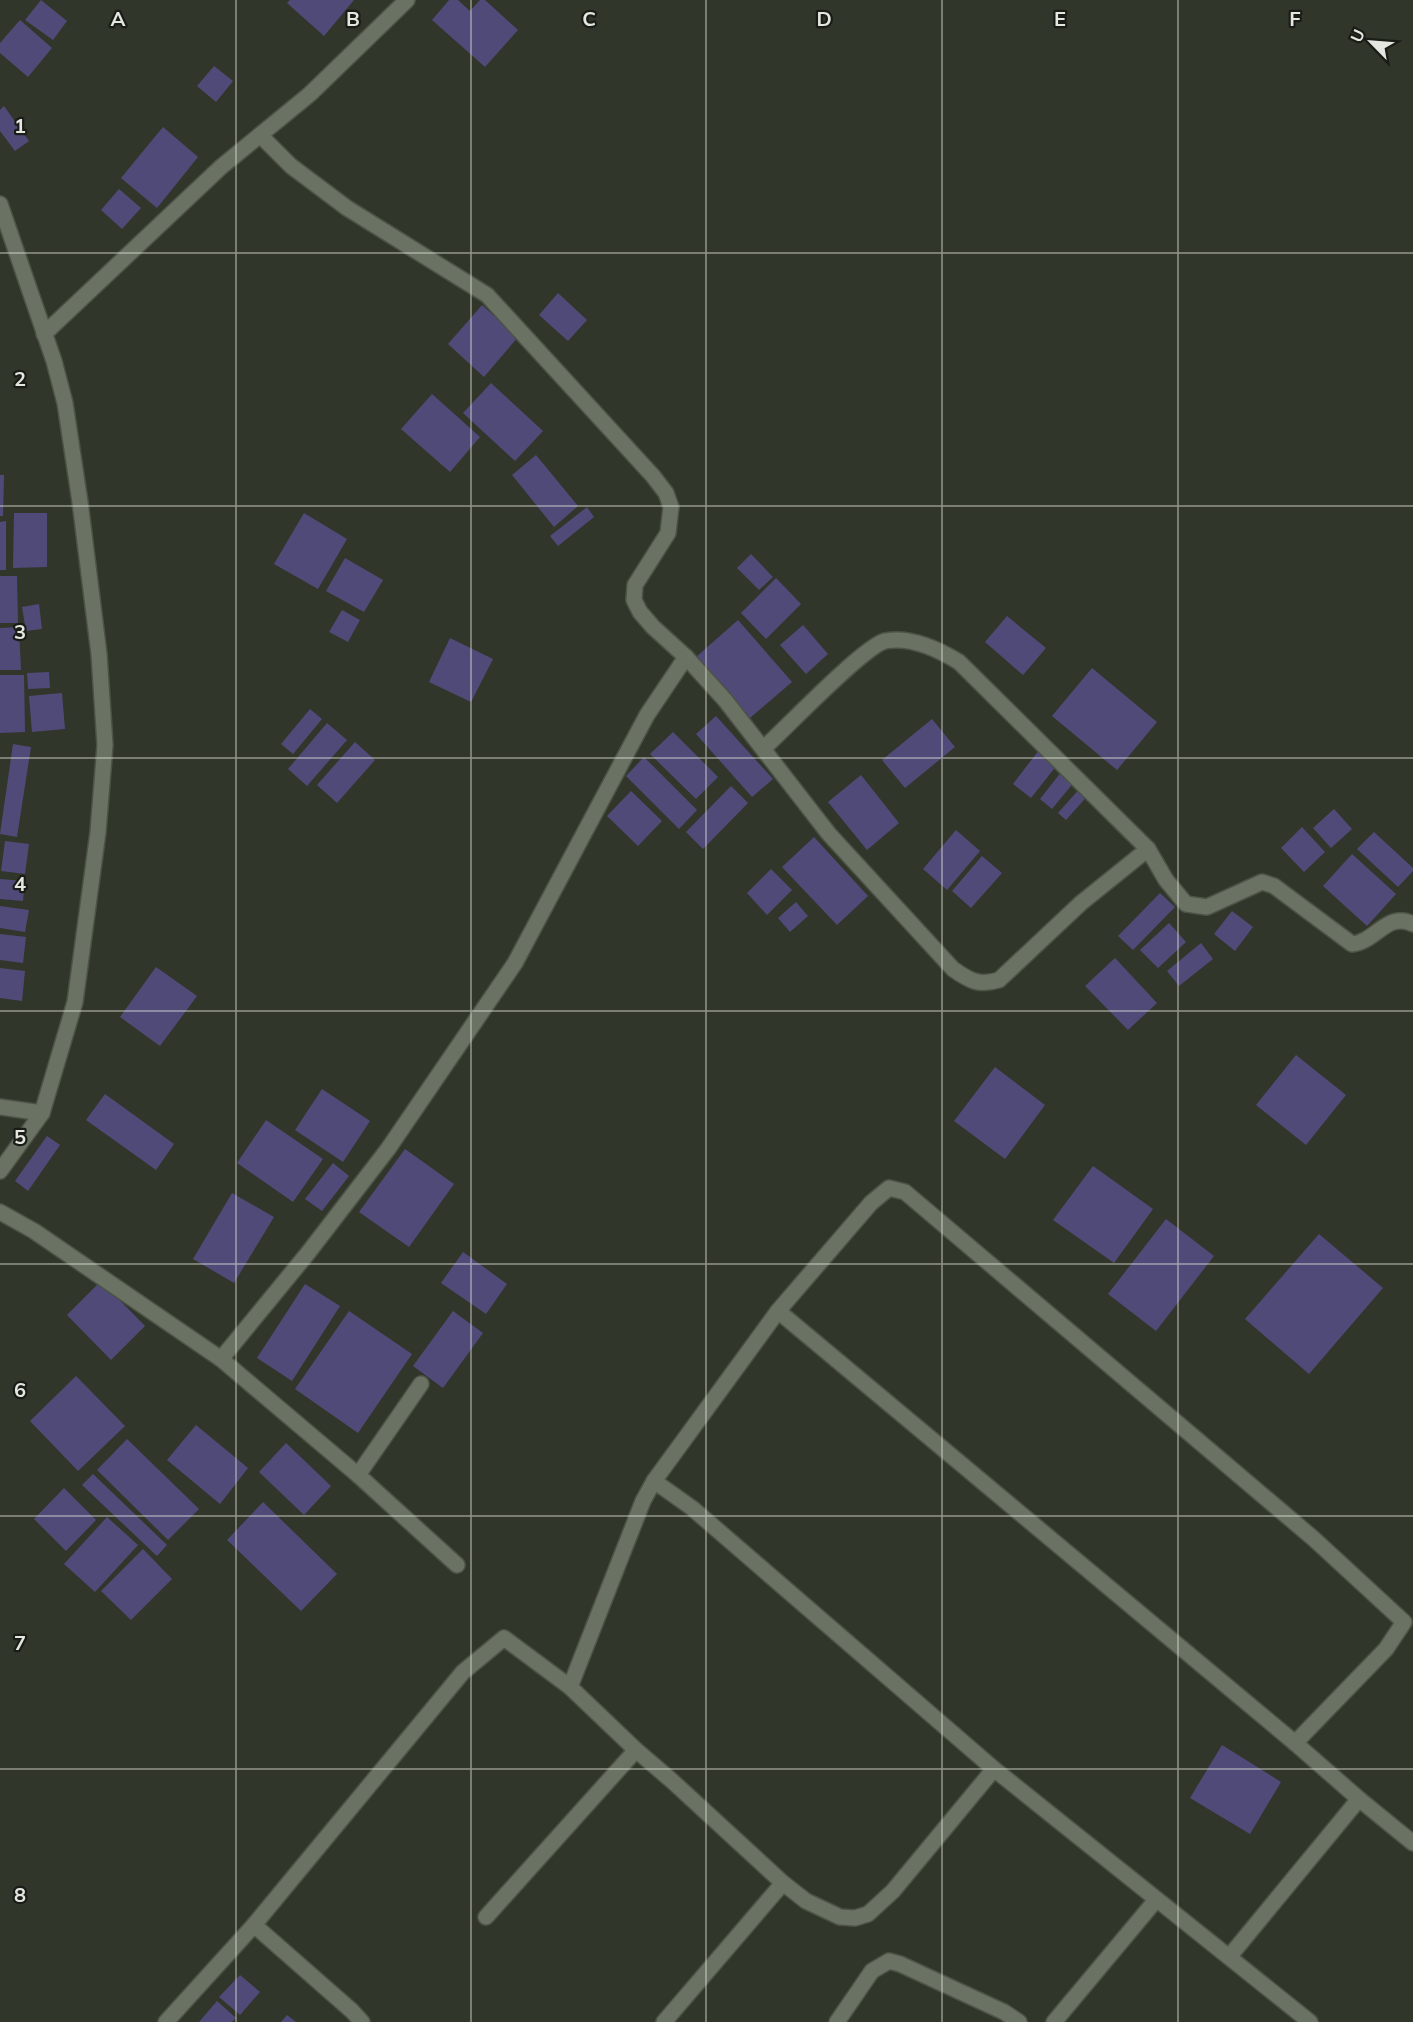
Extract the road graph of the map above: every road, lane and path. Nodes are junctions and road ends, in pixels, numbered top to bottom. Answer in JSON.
{"nodes":[{"id":1,"x":407,"y":0,"type":"edge"},
{"id":2,"x":260,"y":135,"type":"junction"},
{"id":3,"x":0,"y":204,"type":"edge"},
{"id":4,"x":44,"y":334,"type":"junction"},
{"id":5,"x":686,"y":657,"type":"junction"},
{"id":6,"x":764,"y":748,"type":"junction"},
{"id":7,"x":1148,"y":849,"type":"junction"},
{"id":8,"x":1413,"y":924,"type":"edge"},
{"id":9,"x":0,"y":1107,"type":"edge"},
{"id":10,"x":42,"y":1113,"type":"junction"},
{"id":11,"x":0,"y":1171,"type":"edge"},
{"id":12,"x":0,"y":1212,"type":"edge"},
{"id":13,"x":778,"y":1311,"type":"junction"},
{"id":14,"x":221,"y":1359,"type":"junction"},
{"id":15,"x":421,"y":1384,"type":"dead end"},
{"id":16,"x":358,"y":1475,"type":"junction"},
{"id":17,"x":654,"y":1481,"type":"junction"},
{"id":18,"x":457,"y":1565,"type":"dead end"},
{"id":19,"x":1409,"y":1617,"type":"edge"},
{"id":20,"x":570,"y":1687,"type":"junction"},
{"id":21,"x":1295,"y":1743,"type":"junction"},
{"id":22,"x":636,"y":1750,"type":"junction"},
{"id":23,"x":994,"y":1769,"type":"junction"},
{"id":24,"x":1359,"y":1799,"type":"junction"},
{"id":25,"x":1413,"y":1843,"type":"edge"},
{"id":26,"x":783,"y":1883,"type":"junction"},
{"id":27,"x":1156,"y":1900,"type":"junction"},
{"id":28,"x":486,"y":1917,"type":"dead end"},
{"id":29,"x":254,"y":1925,"type":"junction"},
{"id":30,"x":1229,"y":1957,"type":"junction"},
{"id":31,"x":1304,"y":2020,"type":"edge"},
{"id":32,"x":166,"y":2022,"type":"edge"},
{"id":33,"x":362,"y":2022,"type":"edge"},
{"id":34,"x":664,"y":2022,"type":"edge"},
{"id":35,"x":837,"y":2022,"type":"edge"},
{"id":36,"x":1019,"y":2022,"type":"edge"},
{"id":37,"x":1054,"y":2022,"type":"edge"}],
"edges":[{"from":1,"to":2,"type":"street"},
{"from":2,"to":4,"type":"street"},
{"from":2,"to":5,"type":"street"},
{"from":3,"to":4,"type":"street"},
{"from":4,"to":10,"type":"street"},
{"from":5,"to":6,"type":"street"},
{"from":5,"to":14,"type":"street"},
{"from":6,"to":7,"type":"street"},
{"from":6,"to":7,"type":"street"},
{"from":7,"to":8,"type":"street"},
{"from":9,"to":10,"type":"street"},
{"from":10,"to":11,"type":"street"},
{"from":12,"to":14,"type":"street"},
{"from":13,"to":17,"type":"street"},
{"from":13,"to":19,"type":"street"},
{"from":13,"to":21,"type":"street"},
{"from":14,"to":16,"type":"street"},
{"from":15,"to":16,"type":"street"},
{"from":16,"to":18,"type":"street"},
{"from":17,"to":20,"type":"street"},
{"from":17,"to":23,"type":"street"},
{"from":19,"to":21,"type":"street"},
{"from":20,"to":22,"type":"street"},
{"from":20,"to":29,"type":"street"},
{"from":21,"to":24,"type":"street"},
{"from":22,"to":26,"type":"street"},
{"from":22,"to":28,"type":"street"},
{"from":23,"to":26,"type":"street"},
{"from":23,"to":27,"type":"street"},
{"from":24,"to":25,"type":"street"},
{"from":24,"to":30,"type":"street"},
{"from":26,"to":34,"type":"street"},
{"from":27,"to":30,"type":"street"},
{"from":27,"to":37,"type":"street"},
{"from":29,"to":32,"type":"street"},
{"from":29,"to":33,"type":"street"},
{"from":30,"to":31,"type":"street"},
{"from":35,"to":36,"type":"street"}]}
